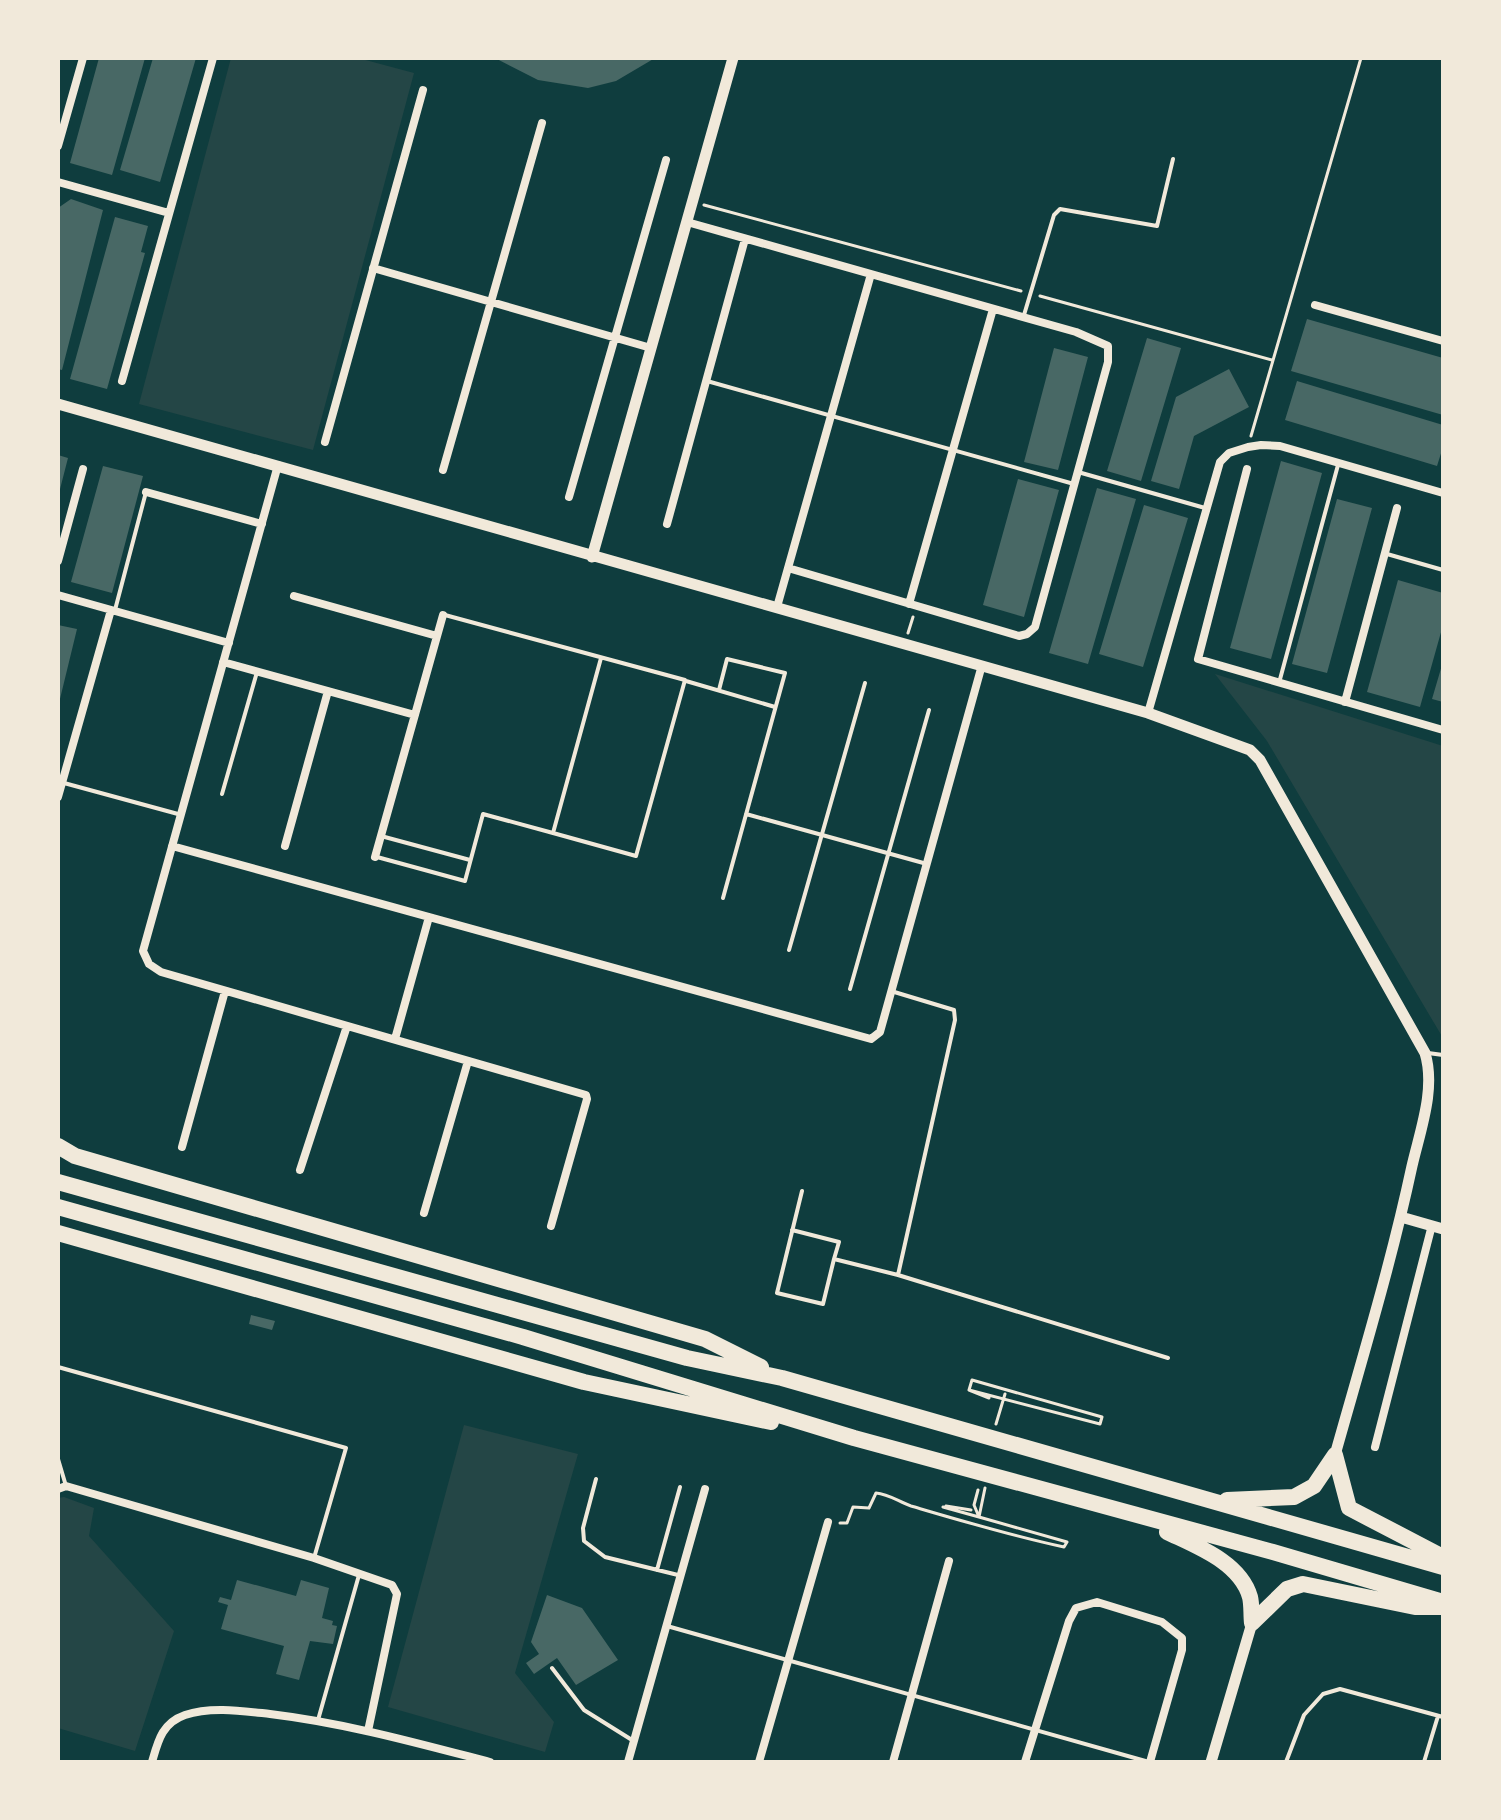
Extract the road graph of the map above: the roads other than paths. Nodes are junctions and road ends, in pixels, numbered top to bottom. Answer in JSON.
{"nodes":[{"id":1,"x":83,"y":58,"type":"edge"},
{"id":2,"x":213,"y":58,"type":"edge"},
{"id":3,"x":733,"y":58,"type":"edge"},
{"id":4,"x":1032,"y":58,"type":"edge"},
{"id":5,"x":1041,"y":58,"type":"edge"},
{"id":6,"x":423,"y":90,"type":"dead end"},
{"id":7,"x":542,"y":123,"type":"dead end"},
{"id":8,"x":58,"y":146,"type":"edge"},
{"id":9,"x":1173,"y":159,"type":"dead end"},
{"id":10,"x":666,"y":160,"type":"dead end"},
{"id":11,"x":58,"y":182,"type":"edge"},
{"id":12,"x":169,"y":213,"type":"junction"},
{"id":13,"x":687,"y":222,"type":"junction"},
{"id":14,"x":745,"y":239,"type":"junction"},
{"id":15,"x":373,"y":268,"type":"junction"},
{"id":16,"x":871,"y":274,"type":"junction"},
{"id":17,"x":491,"y":303,"type":"junction"},
{"id":18,"x":1315,"y":305,"type":"dead end"},
{"id":19,"x":993,"y":309,"type":"junction"},
{"id":20,"x":1024,"y":318,"type":"junction"},
{"id":21,"x":614,"y":339,"type":"junction"},
{"id":22,"x":1443,"y":341,"type":"edge"},
{"id":23,"x":651,"y":348,"type":"junction"},
{"id":24,"x":122,"y":381,"type":"dead end"},
{"id":25,"x":705,"y":381,"type":"junction"},
{"id":26,"x":58,"y":404,"type":"edge"},
{"id":27,"x":831,"y":416,"type":"junction"},
{"id":28,"x":325,"y":442,"type":"dead end"},
{"id":29,"x":953,"y":450,"type":"junction"},
{"id":30,"x":1338,"y":463,"type":"junction"},
{"id":31,"x":278,"y":465,"type":"junction"},
{"id":32,"x":83,"y":469,"type":"dead end"},
{"id":33,"x":1247,"y":469,"type":"dead end"},
{"id":34,"x":443,"y":470,"type":"dead end"},
{"id":35,"x":1078,"y":472,"type":"junction"},
{"id":36,"x":1074,"y":484,"type":"junction"},
{"id":37,"x":146,"y":492,"type":"joint"},
{"id":38,"x":1443,"y":493,"type":"edge"},
{"id":39,"x":569,"y":497,"type":"dead end"},
{"id":40,"x":1205,"y":508,"type":"junction"},
{"id":41,"x":1397,"y":508,"type":"dead end"},
{"id":42,"x":262,"y":524,"type":"junction"},
{"id":43,"x":667,"y":524,"type":"dead end"},
{"id":44,"x":1384,"y":554,"type":"junction"},
{"id":45,"x":592,"y":557,"type":"junction"},
{"id":46,"x":58,"y":561,"type":"edge"},
{"id":47,"x":788,"y":568,"type":"junction"},
{"id":48,"x":1443,"y":570,"type":"edge"},
{"id":49,"x":58,"y":595,"type":"edge"},
{"id":50,"x":294,"y":596,"type":"dead end"},
{"id":51,"x":912,"y":605,"type":"junction"},
{"id":52,"x":777,"y":607,"type":"junction"},
{"id":53,"x":113,"y":610,"type":"junction"},
{"id":54,"x":443,"y":615,"type":"joint"},
{"id":55,"x":437,"y":636,"type":"junction"},
{"id":56,"x":229,"y":643,"type":"junction"},
{"id":57,"x":601,"y":658,"type":"junction"},
{"id":58,"x":223,"y":662,"type":"junction"},
{"id":59,"x":982,"y":665,"type":"junction"},
{"id":60,"x":257,"y":672,"type":"junction"},
{"id":61,"x":685,"y":680,"type":"junction"},
{"id":62,"x":865,"y":683,"type":"dead end"},
{"id":63,"x":1279,"y":683,"type":"junction"},
{"id":64,"x":719,"y":690,"type":"junction"},
{"id":65,"x":328,"y":691,"type":"junction"},
{"id":66,"x":1345,"y":702,"type":"junction"},
{"id":67,"x":775,"y":707,"type":"junction"},
{"id":68,"x":929,"y":710,"type":"dead end"},
{"id":69,"x":1148,"y":713,"type":"junction"},
{"id":70,"x":415,"y":715,"type":"junction"},
{"id":71,"x":1443,"y":730,"type":"edge"},
{"id":72,"x":59,"y":790,"type":"edge"},
{"id":73,"x":222,"y":794,"type":"dead end"},
{"id":74,"x":746,"y":814,"type":"junction"},
{"id":75,"x":181,"y":815,"type":"junction"},
{"id":76,"x":553,"y":833,"type":"junction"},
{"id":77,"x":821,"y":835,"type":"junction"},
{"id":78,"x":381,"y":836,"type":"junction"},
{"id":79,"x":172,"y":846,"type":"junction"},
{"id":80,"x":285,"y":846,"type":"dead end"},
{"id":81,"x":888,"y":853,"type":"junction"},
{"id":82,"x":375,"y":857,"type":"joint"},
{"id":83,"x":470,"y":860,"type":"junction"},
{"id":84,"x":927,"y":864,"type":"junction"},
{"id":85,"x":723,"y":898,"type":"dead end"},
{"id":86,"x":429,"y":917,"type":"junction"},
{"id":87,"x":789,"y":950,"type":"dead end"},
{"id":88,"x":850,"y":989,"type":"dead end"},
{"id":89,"x":225,"y":991,"type":"junction"},
{"id":90,"x":891,"y":991,"type":"junction"},
{"id":91,"x":347,"y":1026,"type":"junction"},
{"id":92,"x":395,"y":1039,"type":"junction"},
{"id":93,"x":1425,"y":1053,"type":"junction"},
{"id":94,"x":1443,"y":1055,"type":"edge"},
{"id":95,"x":468,"y":1061,"type":"junction"},
{"id":96,"x":58,"y":1146,"type":"edge"},
{"id":97,"x":182,"y":1147,"type":"dead end"},
{"id":98,"x":66,"y":1154,"type":"edge"},
{"id":99,"x":300,"y":1170,"type":"dead end"},
{"id":100,"x":58,"y":1182,"type":"edge"},
{"id":101,"x":802,"y":1191,"type":"dead end"},
{"id":102,"x":58,"y":1207,"type":"edge"},
{"id":103,"x":424,"y":1213,"type":"dead end"},
{"id":104,"x":1401,"y":1217,"type":"junction"},
{"id":105,"x":551,"y":1226,"type":"dead end"},
{"id":106,"x":1438,"y":1227,"type":"edge"},
{"id":107,"x":792,"y":1230,"type":"junction"},
{"id":108,"x":58,"y":1235,"type":"edge"},
{"id":109,"x":834,"y":1259,"type":"junction"},
{"id":110,"x":898,"y":1275,"type":"junction"},
{"id":111,"x":1168,"y":1358,"type":"dead end"},
{"id":112,"x":58,"y":1367,"type":"edge"},
{"id":113,"x":782,"y":1378,"type":"junction"},
{"id":114,"x":854,"y":1438,"type":"junction"},
{"id":115,"x":1375,"y":1447,"type":"dead end"},
{"id":116,"x":1335,"y":1455,"type":"junction"},
{"id":117,"x":58,"y":1459,"type":"edge"},
{"id":118,"x":596,"y":1479,"type":"dead end"},
{"id":119,"x":680,"y":1487,"type":"dead end"},
{"id":120,"x":62,"y":1488,"type":"edge"},
{"id":121,"x":705,"y":1489,"type":"dead end"},
{"id":122,"x":1214,"y":1500,"type":"junction"},
{"id":123,"x":1129,"y":1514,"type":"junction"},
{"id":124,"x":828,"y":1522,"type":"road end"},
{"id":125,"x":1443,"y":1557,"type":"edge"},
{"id":126,"x":314,"y":1558,"type":"junction"},
{"id":127,"x":949,"y":1561,"type":"dead end"},
{"id":128,"x":1443,"y":1567,"type":"edge"},
{"id":129,"x":657,"y":1570,"type":"junction"},
{"id":130,"x":360,"y":1573,"type":"junction"},
{"id":131,"x":681,"y":1576,"type":"junction"},
{"id":132,"x":1443,"y":1604,"type":"edge"},
{"id":133,"x":1252,"y":1623,"type":"junction"},
{"id":134,"x":666,"y":1626,"type":"junction"},
{"id":135,"x":788,"y":1660,"type":"junction"},
{"id":136,"x":552,"y":1668,"type":"dead end"},
{"id":137,"x":912,"y":1695,"type":"junction"},
{"id":138,"x":1441,"y":1716,"type":"edge"},
{"id":139,"x":318,"y":1720,"type":"junction"},
{"id":140,"x":1035,"y":1730,"type":"junction"},
{"id":141,"x":368,"y":1731,"type":"junction"},
{"id":142,"x":634,"y":1741,"type":"junction"},
{"id":143,"x":470,"y":1760,"type":"edge"},
{"id":144,"x":152,"y":1762,"type":"edge"},
{"id":145,"x":490,"y":1762,"type":"edge"},
{"id":146,"x":628,"y":1762,"type":"edge"},
{"id":147,"x":759,"y":1762,"type":"edge"},
{"id":148,"x":893,"y":1762,"type":"edge"},
{"id":149,"x":1025,"y":1762,"type":"edge"},
{"id":150,"x":1150,"y":1762,"type":"edge"},
{"id":151,"x":1211,"y":1762,"type":"edge"},
{"id":152,"x":1286,"y":1762,"type":"edge"},
{"id":153,"x":1424,"y":1762,"type":"edge"}],
"edges":[{"from":1,"to":8,"type":"street"},
{"from":2,"to":12,"type":"street"},
{"from":3,"to":13,"type":"street"},
{"from":4,"to":5,"type":"lane"},
{"from":6,"to":15,"type":"street"},
{"from":7,"to":17,"type":"street"},
{"from":9,"to":20,"type":"lane"},
{"from":10,"to":21,"type":"street"},
{"from":11,"to":12,"type":"street"},
{"from":12,"to":24,"type":"street"},
{"from":13,"to":14,"type":"street"},
{"from":13,"to":23,"type":"street"},
{"from":14,"to":16,"type":"street"},
{"from":14,"to":25,"type":"street"},
{"from":15,"to":17,"type":"street"},
{"from":15,"to":28,"type":"street"},
{"from":16,"to":19,"type":"street"},
{"from":16,"to":27,"type":"street"},
{"from":17,"to":21,"type":"street"},
{"from":17,"to":34,"type":"street"},
{"from":18,"to":22,"type":"street"},
{"from":19,"to":20,"type":"street"},
{"from":19,"to":29,"type":"street"},
{"from":20,"to":35,"type":"street"},
{"from":21,"to":23,"type":"street"},
{"from":21,"to":39,"type":"street"},
{"from":23,"to":45,"type":"street"},
{"from":25,"to":27,"type":"lane"},
{"from":25,"to":43,"type":"street"},
{"from":26,"to":31,"type":"street"},
{"from":27,"to":29,"type":"lane"},
{"from":27,"to":47,"type":"street"},
{"from":29,"to":36,"type":"lane"},
{"from":29,"to":51,"type":"street"},
{"from":30,"to":38,"type":"street"},
{"from":30,"to":40,"type":"street"},
{"from":30,"to":63,"type":"lane"},
{"from":31,"to":42,"type":"street"},
{"from":31,"to":45,"type":"street"},
{"from":32,"to":46,"type":"street"},
{"from":33,"to":63,"type":"street"},
{"from":35,"to":36,"type":"street"},
{"from":35,"to":40,"type":"lane"},
{"from":36,"to":51,"type":"street"},
{"from":37,"to":42,"type":"street"},
{"from":37,"to":53,"type":"lane"},
{"from":40,"to":69,"type":"street"},
{"from":41,"to":44,"type":"street"},
{"from":42,"to":56,"type":"street"},
{"from":44,"to":48,"type":"lane"},
{"from":44,"to":66,"type":"street"},
{"from":45,"to":52,"type":"street"},
{"from":47,"to":51,"type":"street"},
{"from":47,"to":52,"type":"street"},
{"from":49,"to":53,"type":"street"},
{"from":50,"to":55,"type":"street"},
{"from":52,"to":59,"type":"street"},
{"from":53,"to":56,"type":"street"},
{"from":53,"to":72,"type":"street"},
{"from":54,"to":55,"type":"street"},
{"from":54,"to":57,"type":"lane"},
{"from":55,"to":70,"type":"street"},
{"from":56,"to":58,"type":"street"},
{"from":57,"to":61,"type":"lane"},
{"from":57,"to":76,"type":"lane"},
{"from":58,"to":60,"type":"street"},
{"from":58,"to":75,"type":"street"},
{"from":59,"to":69,"type":"street"},
{"from":59,"to":84,"type":"street"},
{"from":60,"to":65,"type":"street"},
{"from":60,"to":73,"type":"lane"},
{"from":61,"to":64,"type":"lane"},
{"from":61,"to":76,"type":"lane"},
{"from":62,"to":77,"type":"lane"},
{"from":63,"to":66,"type":"street"},
{"from":64,"to":67,"type":"lane"},
{"from":64,"to":67,"type":"lane"},
{"from":65,"to":70,"type":"street"},
{"from":65,"to":80,"type":"street"},
{"from":66,"to":71,"type":"street"},
{"from":67,"to":74,"type":"lane"},
{"from":68,"to":81,"type":"lane"},
{"from":69,"to":93,"type":"street"},
{"from":70,"to":78,"type":"street"},
{"from":72,"to":75,"type":"lane"},
{"from":74,"to":77,"type":"lane"},
{"from":74,"to":85,"type":"lane"},
{"from":75,"to":79,"type":"street"},
{"from":76,"to":83,"type":"lane"},
{"from":77,"to":81,"type":"lane"},
{"from":77,"to":87,"type":"lane"},
{"from":78,"to":82,"type":"street"},
{"from":78,"to":83,"type":"lane"},
{"from":79,"to":86,"type":"street"},
{"from":79,"to":89,"type":"street"},
{"from":81,"to":84,"type":"lane"},
{"from":81,"to":88,"type":"lane"},
{"from":82,"to":83,"type":"lane"},
{"from":84,"to":90,"type":"street"},
{"from":86,"to":90,"type":"street"},
{"from":86,"to":92,"type":"street"},
{"from":89,"to":91,"type":"street"},
{"from":89,"to":97,"type":"street"},
{"from":90,"to":110,"type":"lane"},
{"from":91,"to":92,"type":"street"},
{"from":91,"to":99,"type":"street"},
{"from":92,"to":95,"type":"street"},
{"from":93,"to":94,"type":"lane"},
{"from":93,"to":104,"type":"street"},
{"from":95,"to":103,"type":"street"},
{"from":95,"to":105,"type":"street"},
{"from":96,"to":98,"type":"highway"},
{"from":98,"to":113,"type":"highway"},
{"from":100,"to":113,"type":"highway"},
{"from":101,"to":107,"type":"lane"},
{"from":102,"to":114,"type":"highway"},
{"from":104,"to":106,"type":"street"},
{"from":104,"to":116,"type":"street"},
{"from":106,"to":115,"type":"street"},
{"from":107,"to":109,"type":"lane"},
{"from":107,"to":109,"type":"lane"},
{"from":108,"to":114,"type":"highway"},
{"from":109,"to":110,"type":"lane"},
{"from":110,"to":111,"type":"lane"},
{"from":112,"to":126,"type":"lane"},
{"from":113,"to":122,"type":"highway"},
{"from":114,"to":123,"type":"highway"},
{"from":116,"to":122,"type":"highway"},
{"from":116,"to":125,"type":"highway"},
{"from":117,"to":120,"type":"lane"},
{"from":118,"to":129,"type":"lane"},
{"from":119,"to":129,"type":"lane"},
{"from":120,"to":126,"type":"street"},
{"from":121,"to":131,"type":"street"},
{"from":122,"to":128,"type":"highway"},
{"from":123,"to":132,"type":"highway"},
{"from":123,"to":133,"type":"highway"},
{"from":124,"to":135,"type":"street"},
{"from":126,"to":130,"type":"street"},
{"from":127,"to":137,"type":"street"},
{"from":129,"to":131,"type":"lane"},
{"from":130,"to":139,"type":"lane"},
{"from":130,"to":141,"type":"street"},
{"from":131,"to":134,"type":"street"},
{"from":132,"to":133,"type":"highway"},
{"from":133,"to":151,"type":"street"},
{"from":134,"to":135,"type":"lane"},
{"from":134,"to":142,"type":"street"},
{"from":135,"to":137,"type":"lane"},
{"from":135,"to":147,"type":"street"},
{"from":136,"to":142,"type":"lane"},
{"from":137,"to":140,"type":"lane"},
{"from":137,"to":148,"type":"street"},
{"from":138,"to":152,"type":"lane"},
{"from":138,"to":153,"type":"lane"},
{"from":139,"to":141,"type":"street"},
{"from":139,"to":144,"type":"street"},
{"from":140,"to":149,"type":"street"},
{"from":140,"to":150,"type":"lane"},
{"from":140,"to":150,"type":"street"},
{"from":141,"to":143,"type":"street"},
{"from":142,"to":146,"type":"street"},
{"from":143,"to":145,"type":"street"}]}
